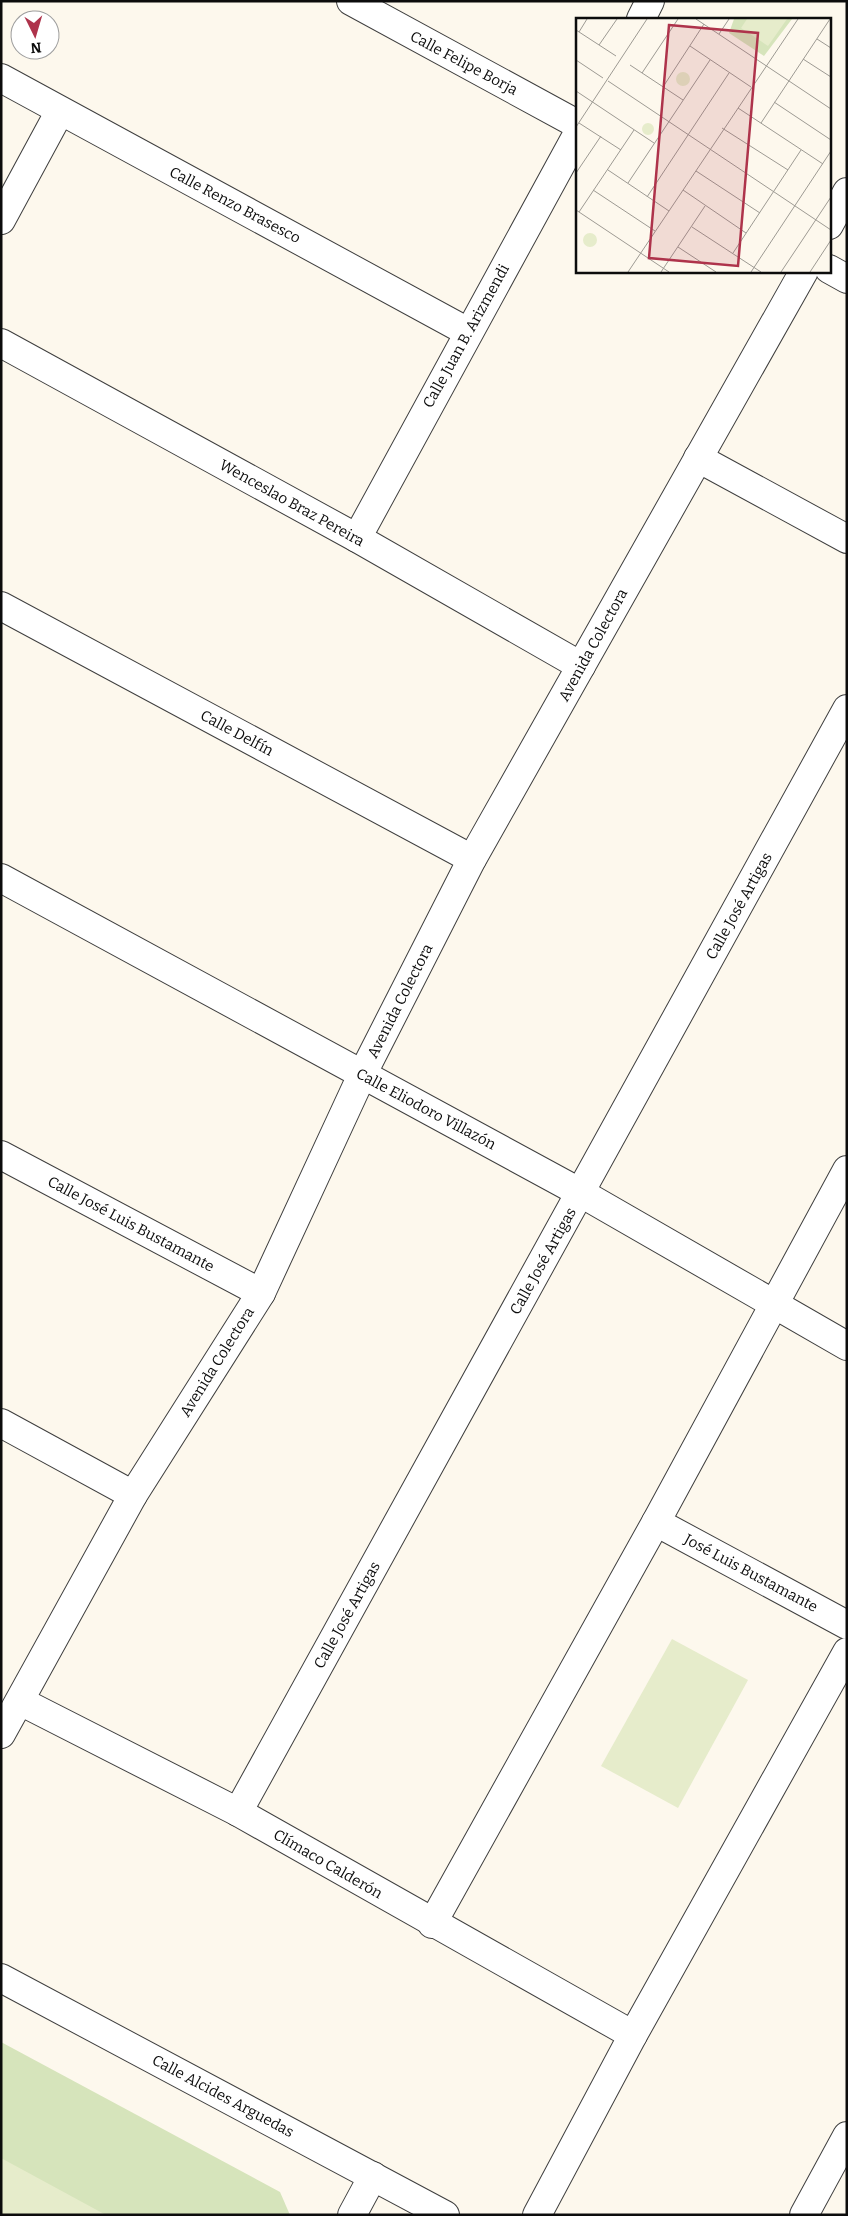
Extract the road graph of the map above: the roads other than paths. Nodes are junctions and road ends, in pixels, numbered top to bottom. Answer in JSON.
{"nodes":[{"id":1,"x":351,"y":1,"type":"edge"},
{"id":2,"x":650,"y":1,"type":"edge"},
{"id":3,"x":641,"y":18,"type":"edge"},
{"id":4,"x":1,"y":78,"type":"edge"},
{"id":5,"x":60,"y":111,"type":"junction"},
{"id":6,"x":576,"y":123,"type":"edge"},
{"id":7,"x":576,"y":137,"type":"edge"},
{"id":8,"x":847,"y":192,"type":"edge"},
{"id":9,"x":1,"y":220,"type":"edge"},
{"id":10,"x":830,"y":223,"type":"edge"},
{"id":11,"x":830,"y":270,"type":"edge"},
{"id":12,"x":803,"y":272,"type":"edge"},
{"id":13,"x":847,"y":279,"type":"edge"},
{"id":14,"x":468,"y":332,"type":"junction"},
{"id":15,"x":1,"y":344,"type":"edge"},
{"id":16,"x":698,"y":458,"type":"junction"},
{"id":17,"x":357,"y":538,"type":"junction"},
{"id":18,"x":847,"y":539,"type":"edge"},
{"id":19,"x":1,"y":606,"type":"edge"},
{"id":20,"x":581,"y":666,"type":"junction"},
{"id":21,"x":847,"y":709,"type":"edge"},
{"id":22,"x":472,"y":859,"type":"junction"},
{"id":23,"x":1,"y":878,"type":"edge"},
{"id":24,"x":362,"y":1074,"type":"junction"},
{"id":25,"x":1,"y":1155,"type":"edge"},
{"id":26,"x":847,"y":1170,"type":"edge"},
{"id":27,"x":581,"y":1193,"type":"junction"},
{"id":28,"x":261,"y":1293,"type":"junction"},
{"id":29,"x":772,"y":1304,"type":"junction"},
{"id":30,"x":847,"y":1346,"type":"edge"},
{"id":31,"x":1,"y":1423,"type":"edge"},
{"id":32,"x":133,"y":1495,"type":"junction"},
{"id":33,"x":656,"y":1522,"type":"junction"},
{"id":34,"x":847,"y":1625,"type":"edge"},
{"id":35,"x":847,"y":1652,"type":"edge"},
{"id":36,"x":20,"y":1701,"type":"junction"},
{"id":37,"x":1,"y":1734,"type":"edge"},
{"id":38,"x":238,"y":1812,"type":"junction"},
{"id":39,"x":432,"y":1924,"type":"junction"},
{"id":40,"x":1,"y":1978,"type":"edge"},
{"id":41,"x":633,"y":2035,"type":"junction"},
{"id":42,"x":847,"y":2136,"type":"edge"},
{"id":43,"x":373,"y":2176,"type":"junction"},
{"id":44,"x":352,"y":2215,"type":"edge"},
{"id":45,"x":445,"y":2215,"type":"edge"},
{"id":46,"x":537,"y":2215,"type":"edge"},
{"id":47,"x":804,"y":2215,"type":"edge"}],
"edges":[{"from":1,"to":6,"type":"street","name":"Calle Felipe Borja"},
{"from":2,"to":3,"type":"street"},
{"from":4,"to":5,"type":"street","name":"Calle Renzo Brasesco"},
{"from":5,"to":9,"type":"street"},
{"from":5,"to":14,"type":"street","name":"Calle Renzo Brasesco"},
{"from":7,"to":14,"type":"street","name":"Calle Juan B. Arizmendi"},
{"from":8,"to":10,"type":"street"},
{"from":11,"to":13,"type":"street"},
{"from":12,"to":16,"type":"street","name":"Avenida Colectora"},
{"from":14,"to":17,"type":"street","name":"Calle Juan B. Arizmendi"},
{"from":15,"to":17,"type":"street","name":"Wenceslao Braz Pereira"},
{"from":16,"to":18,"type":"street"},
{"from":16,"to":20,"type":"street","name":"Avenida Colectora"},
{"from":17,"to":20,"type":"street","name":"Wenceslao Braz Pereira"},
{"from":19,"to":22,"type":"street","name":"Calle Delfín"},
{"from":20,"to":22,"type":"street","name":"Avenida Colectora"},
{"from":21,"to":27,"type":"street","name":"Calle José Artigas"},
{"from":22,"to":24,"type":"street","name":"Avenida Colectora"},
{"from":23,"to":24,"type":"street","name":"Calle Eliodoro Villazón"},
{"from":24,"to":27,"type":"street","name":"Calle Eliodoro Villazón"},
{"from":24,"to":28,"type":"street","name":"Avenida Colectora"},
{"from":25,"to":28,"type":"street","name":"Calle José Luis Bustamante"},
{"from":26,"to":29,"type":"street"},
{"from":27,"to":29,"type":"street","name":"Calle Eliodoro Villazón"},
{"from":27,"to":38,"type":"street","name":"Calle José Artigas"},
{"from":28,"to":32,"type":"street","name":"Avenida Colectora"},
{"from":29,"to":30,"type":"street","name":"Calle Eliodoro Villazón"},
{"from":29,"to":33,"type":"street"},
{"from":31,"to":32,"type":"street"},
{"from":32,"to":36,"type":"street","name":"Avenida Colectora"},
{"from":33,"to":34,"type":"street","name":"José Luis Bustamante"},
{"from":33,"to":39,"type":"street"},
{"from":35,"to":41,"type":"street"},
{"from":36,"to":37,"type":"street","name":"Avenida Colectora"},
{"from":36,"to":38,"type":"street","name":"Clímaco Calderón"},
{"from":38,"to":39,"type":"street","name":"Clímaco Calderón"},
{"from":39,"to":41,"type":"street","name":"Clímaco Calderón"},
{"from":40,"to":43,"type":"street","name":"Calle Alcides Arguedas"},
{"from":41,"to":46,"type":"street"},
{"from":42,"to":47,"type":"street"},
{"from":43,"to":44,"type":"street"},
{"from":43,"to":45,"type":"street","name":"Calle Alcides Arguedas"}]}
